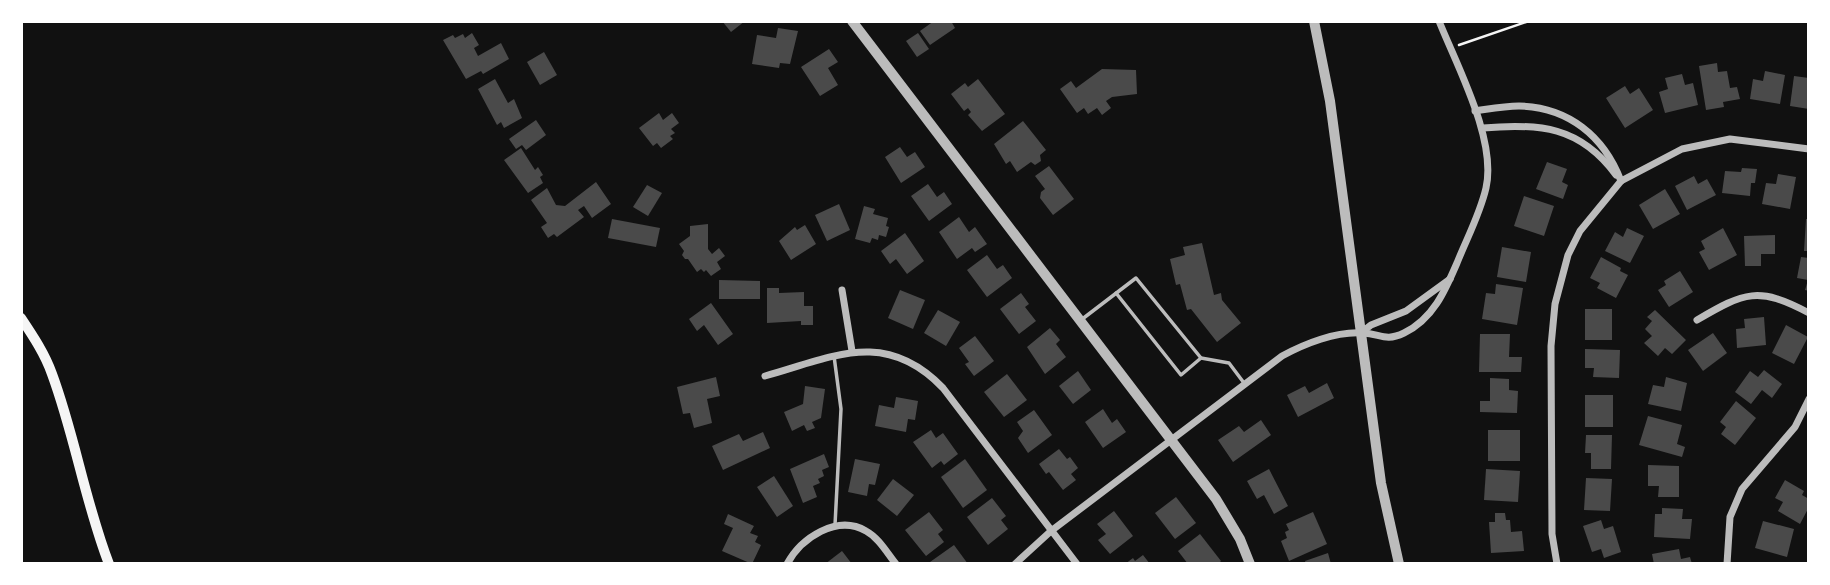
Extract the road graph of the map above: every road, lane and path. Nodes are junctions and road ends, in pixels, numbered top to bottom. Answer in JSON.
{"nodes":[{"id":1,"x":852,"y":21,"type":"edge"},
{"id":2,"x":1314,"y":21,"type":"edge"},
{"id":3,"x":1439,"y":21,"type":"edge"},
{"id":4,"x":1529,"y":21,"type":"edge"},
{"id":5,"x":1450,"y":48,"type":"junction"},
{"id":6,"x":1475,"y":111,"type":"junction"},
{"id":7,"x":1482,"y":128,"type":"junction"},
{"id":8,"x":1809,"y":149,"type":"edge"},
{"id":9,"x":1620,"y":181,"type":"junction"},
{"id":10,"x":1450,"y":279,"type":"junction"},
{"id":11,"x":842,"y":290,"type":"dead end"},
{"id":12,"x":1116,"y":293,"type":"junction"},
{"id":13,"x":1809,"y":313,"type":"edge"},
{"id":14,"x":21,"y":318,"type":"edge"},
{"id":15,"x":1697,"y":320,"type":"dead end"},
{"id":16,"x":1080,"y":321,"type":"junction"},
{"id":17,"x":1362,"y":332,"type":"junction"},
{"id":18,"x":852,"y":351,"type":"junction"},
{"id":19,"x":834,"y":356,"type":"junction"},
{"id":20,"x":1201,"y":358,"type":"junction"},
{"id":21,"x":765,"y":376,"type":"dead end"},
{"id":22,"x":1244,"y":383,"type":"junction"},
{"id":23,"x":1809,"y":399,"type":"edge"},
{"id":24,"x":1171,"y":440,"type":"junction"},
{"id":25,"x":835,"y":527,"type":"junction"},
{"id":26,"x":1051,"y":531,"type":"junction"},
{"id":27,"x":109,"y":564,"type":"edge"},
{"id":28,"x":788,"y":564,"type":"edge"},
{"id":29,"x":896,"y":564,"type":"edge"},
{"id":30,"x":1015,"y":564,"type":"edge"},
{"id":31,"x":1077,"y":564,"type":"edge"},
{"id":32,"x":1250,"y":564,"type":"edge"},
{"id":33,"x":1399,"y":564,"type":"edge"},
{"id":34,"x":1557,"y":564,"type":"edge"},
{"id":35,"x":1727,"y":564,"type":"edge"}],
"edges":[{"from":1,"to":16,"type":"street"},
{"from":2,"to":17,"type":"street"},
{"from":3,"to":5,"type":"street"},
{"from":4,"to":5,"type":"path"},
{"from":5,"to":6,"type":"street"},
{"from":6,"to":7,"type":"street"},
{"from":6,"to":9,"type":"street"},
{"from":7,"to":9,"type":"street"},
{"from":7,"to":10,"type":"street"},
{"from":8,"to":9,"type":"street"},
{"from":9,"to":34,"type":"street"},
{"from":10,"to":17,"type":"street"},
{"from":10,"to":17,"type":"street"},
{"from":11,"to":18,"type":"street"},
{"from":12,"to":16,"type":"lane"},
{"from":12,"to":20,"type":"lane"},
{"from":12,"to":20,"type":"lane"},
{"from":13,"to":15,"type":"street"},
{"from":14,"to":27,"type":"main road"},
{"from":16,"to":24,"type":"street"},
{"from":17,"to":22,"type":"street"},
{"from":17,"to":33,"type":"street"},
{"from":18,"to":19,"type":"street"},
{"from":18,"to":26,"type":"street"},
{"from":19,"to":21,"type":"street"},
{"from":19,"to":25,"type":"lane"},
{"from":20,"to":22,"type":"lane"},
{"from":22,"to":24,"type":"street"},
{"from":23,"to":35,"type":"street"},
{"from":24,"to":26,"type":"street"},
{"from":24,"to":32,"type":"street"},
{"from":25,"to":28,"type":"street"},
{"from":25,"to":29,"type":"street"},
{"from":26,"to":30,"type":"street"},
{"from":26,"to":31,"type":"street"}]}
